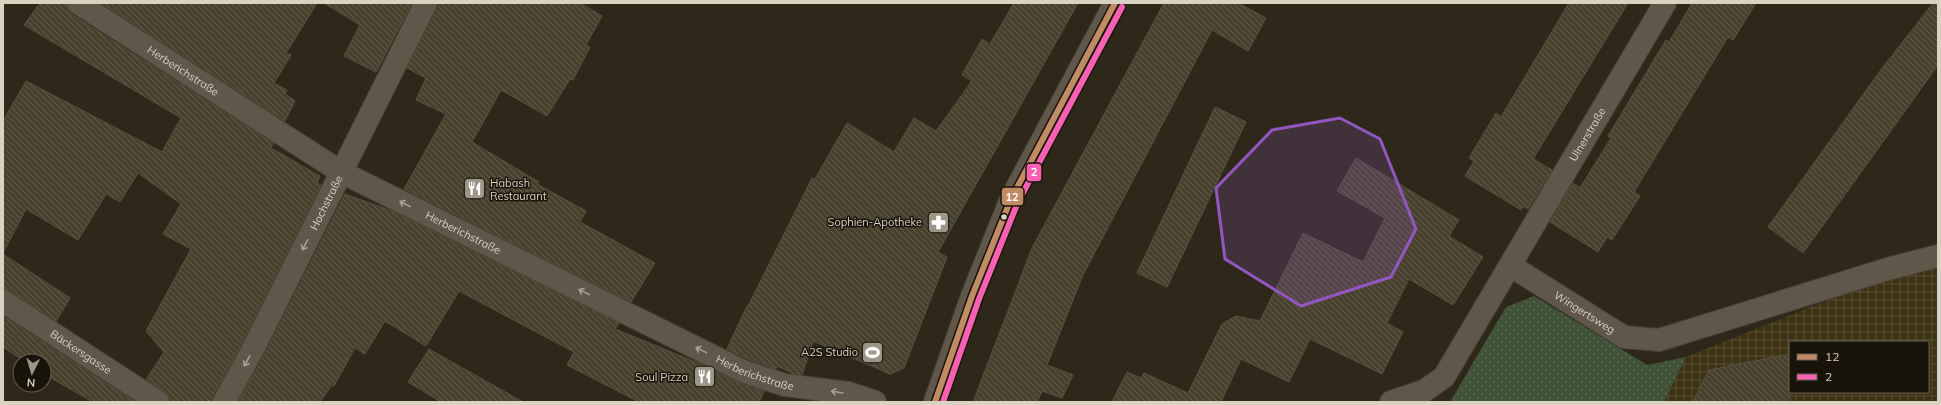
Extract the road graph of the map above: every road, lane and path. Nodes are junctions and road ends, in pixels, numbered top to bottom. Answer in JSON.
{"nodes":[{"id":1,"x":78,"y":3,"type":"edge"},
{"id":2,"x":426,"y":3,"type":"edge"},
{"id":3,"x":1115,"y":3,"type":"edge"},
{"id":4,"x":1665,"y":3,"type":"edge"},
{"id":5,"x":341,"y":172,"type":"junction"},
{"id":6,"x":1938,"y":256,"type":"edge"},
{"id":7,"x":1511,"y":266,"type":"junction"},
{"id":8,"x":3,"y":301,"type":"edge"},
{"id":9,"x":158,"y":402,"type":"edge"},
{"id":10,"x":224,"y":402,"type":"edge"},
{"id":11,"x":875,"y":402,"type":"edge"},
{"id":12,"x":935,"y":402,"type":"edge"},
{"id":13,"x":1391,"y":402,"type":"edge"}],
"edges":[{"from":1,"to":5,"type":"street","name":"Herberichstraße"},
{"from":2,"to":5,"type":"street","name":"Hochstraße"},
{"from":3,"to":12,"type":"street"},
{"from":4,"to":7,"type":"street","name":"Ulnerstraße"},
{"from":5,"to":10,"type":"street","name":"Hochstraße","one_way":true},
{"from":11,"to":5,"type":"street","name":"Herberichstraße","one_way":true},
{"from":6,"to":7,"type":"street","name":"Wingertsweg"},
{"from":7,"to":13,"type":"street"},
{"from":8,"to":9,"type":"street","name":"Bäckersgasse"}]}
